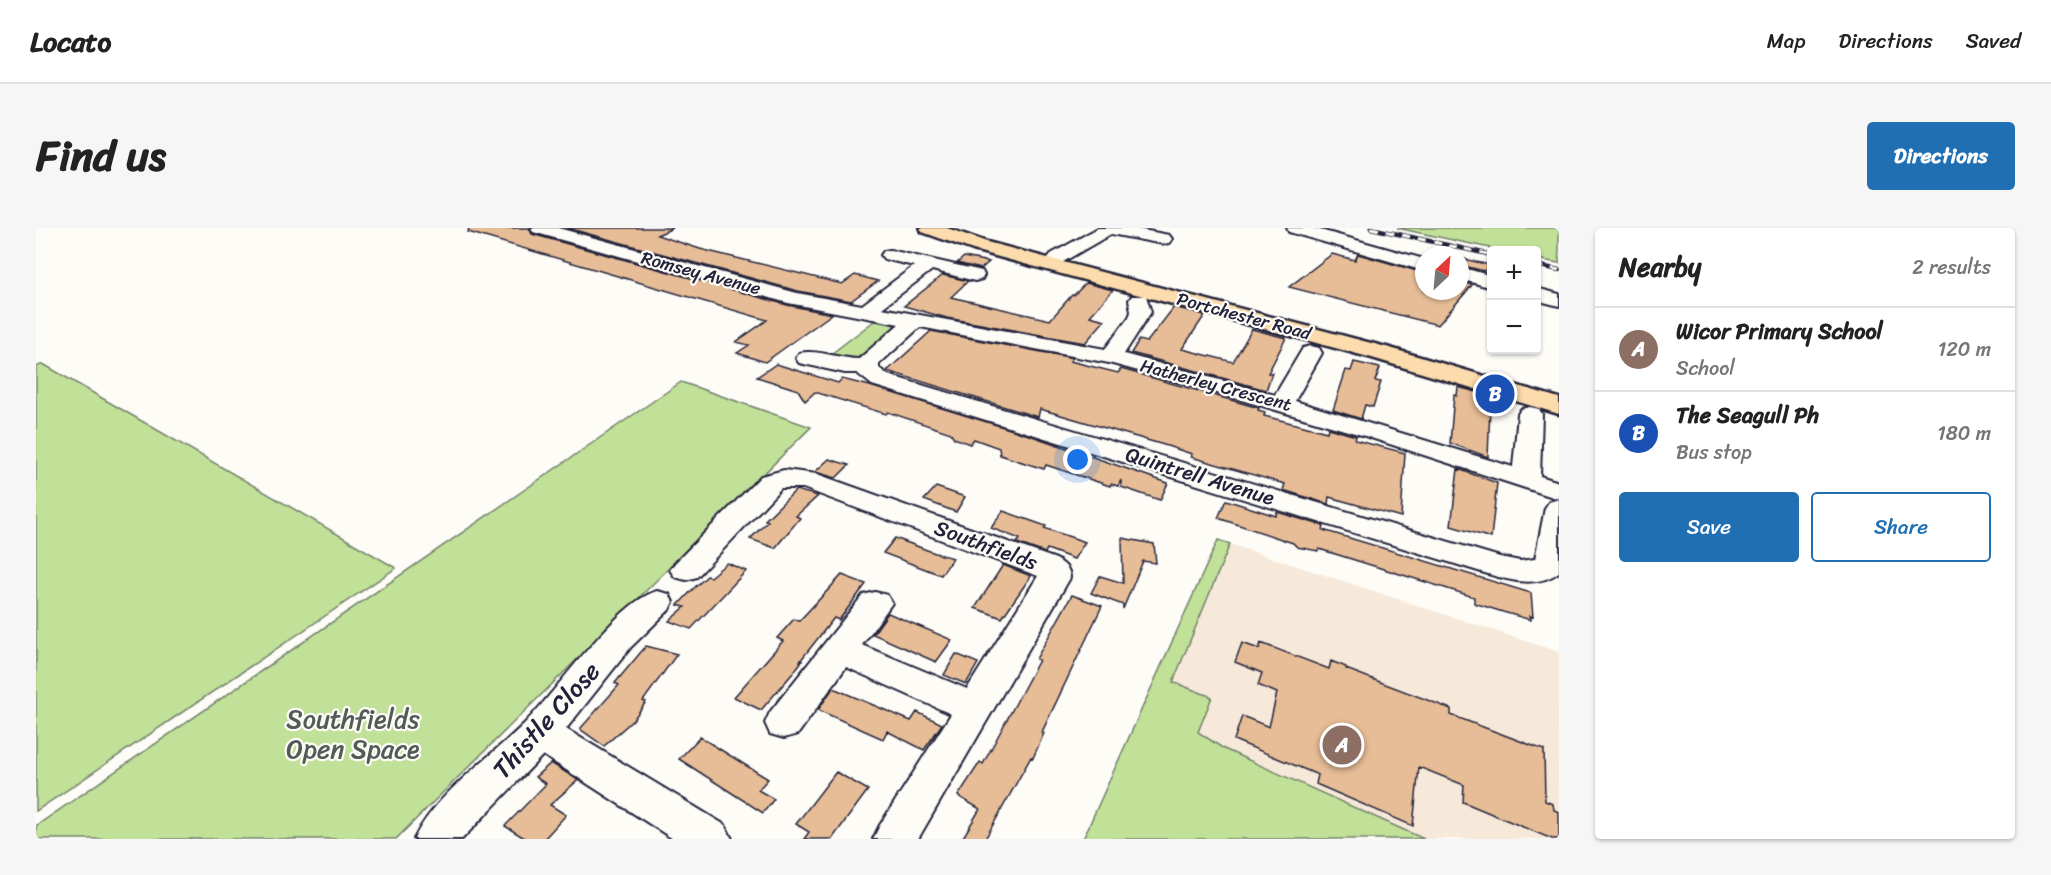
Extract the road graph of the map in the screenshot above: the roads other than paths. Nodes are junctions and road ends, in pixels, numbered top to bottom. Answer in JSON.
{"nodes":[{"id":1,"x":539,"y":228,"type":"edge"},
{"id":2,"x":930,"y":228,"type":"edge"},
{"id":3,"x":1111,"y":228,"type":"edge"},
{"id":4,"x":1295,"y":228,"type":"edge"},
{"id":5,"x":615,"y":232,"type":"dead end"},
{"id":6,"x":1162,"y":239,"type":"dead end"},
{"id":7,"x":589,"y":243,"type":"junction"},
{"id":8,"x":890,"y":255,"type":"dead end"},
{"id":9,"x":1057,"y":258,"type":"junction"},
{"id":10,"x":929,"y":264,"type":"junction"},
{"id":11,"x":1415,"y":264,"type":"edge"},
{"id":12,"x":975,"y":274,"type":"dead end"},
{"id":13,"x":1469,"y":276,"type":"edge"},
{"id":14,"x":1487,"y":281,"type":"edge"},
{"id":15,"x":1541,"y":295,"type":"edge"},
{"id":16,"x":1139,"y":300,"type":"dead end"},
{"id":17,"x":1559,"y":300,"type":"edge"},
{"id":18,"x":866,"y":311,"type":"junction"},
{"id":19,"x":916,"y":320,"type":"junction"},
{"id":20,"x":1311,"y":353,"type":"dead end"},
{"id":21,"x":1111,"y":357,"type":"junction"},
{"id":22,"x":807,"y":358,"type":"dead end"},
{"id":23,"x":866,"y":366,"type":"junction"},
{"id":24,"x":1559,"y":397,"type":"edge"},
{"id":25,"x":1282,"y":402,"type":"junction"},
{"id":26,"x":1559,"y":406,"type":"edge"},
{"id":27,"x":1530,"y":414,"type":"dead end"},
{"id":28,"x":1526,"y":480,"type":"junction"},
{"id":29,"x":1559,"y":491,"type":"edge"},
{"id":30,"x":1559,"y":508,"type":"edge"},
{"id":31,"x":686,"y":570,"type":"dead end"},
{"id":32,"x":1550,"y":578,"type":"edge"},
{"id":33,"x":657,"y":602,"type":"dead end"},
{"id":34,"x":876,"y":603,"type":"dead end"},
{"id":35,"x":840,"y":650,"type":"junction"},
{"id":36,"x":976,"y":709,"type":"junction"},
{"id":37,"x":784,"y":723,"type":"dead end"},
{"id":38,"x":540,"y":733,"type":"junction"},
{"id":39,"x":436,"y":839,"type":"edge"},
{"id":40,"x":710,"y":839,"type":"edge"},
{"id":41,"x":895,"y":839,"type":"edge"}],
"edges":[{"from":1,"to":7,"type":"street","name":"Romsey Avenue"},
{"from":2,"to":9,"type":"main road","name":"Portchester Road"},
{"from":2,"to":26,"type":"main road","name":"Portchester Road"},
{"from":3,"to":6,"type":"street"},
{"from":3,"to":9,"type":"street"},
{"from":4,"to":11,"type":"street"},
{"from":5,"to":7,"type":"street"},
{"from":7,"to":18,"type":"street","name":"Romsey Avenue"},
{"from":8,"to":10,"type":"street"},
{"from":9,"to":24,"type":"main road","name":"Portchester Road"},
{"from":10,"to":12,"type":"street"},
{"from":10,"to":18,"type":"street"},
{"from":13,"to":14,"type":"street"},
{"from":15,"to":17,"type":"street"},
{"from":16,"to":21,"type":"street"},
{"from":18,"to":19,"type":"street","name":"Hatherley Crescent"},
{"from":19,"to":21,"type":"street","name":"Hatherley Crescent"},
{"from":19,"to":23,"type":"street"},
{"from":20,"to":25,"type":"street"},
{"from":21,"to":25,"type":"street","name":"Hatherley Crescent"},
{"from":22,"to":23,"type":"street"},
{"from":23,"to":32,"type":"street","name":"Quintrell Avenue"},
{"from":25,"to":28,"type":"street","name":"Hatherley Crescent"},
{"from":27,"to":28,"type":"street"},
{"from":28,"to":29,"type":"street","name":"Hatherley Crescent"},
{"from":30,"to":32,"type":"street","name":"Quintrell Avenue"},
{"from":31,"to":36,"type":"street","name":"Southfields"},
{"from":33,"to":38,"type":"street","name":"Thistle Close"},
{"from":34,"to":35,"type":"street"},
{"from":35,"to":36,"type":"street"},
{"from":35,"to":37,"type":"street"},
{"from":36,"to":41,"type":"street","name":"Southfields"},
{"from":38,"to":39,"type":"street","name":"Thistle Close"},
{"from":38,"to":40,"type":"street"}]}
